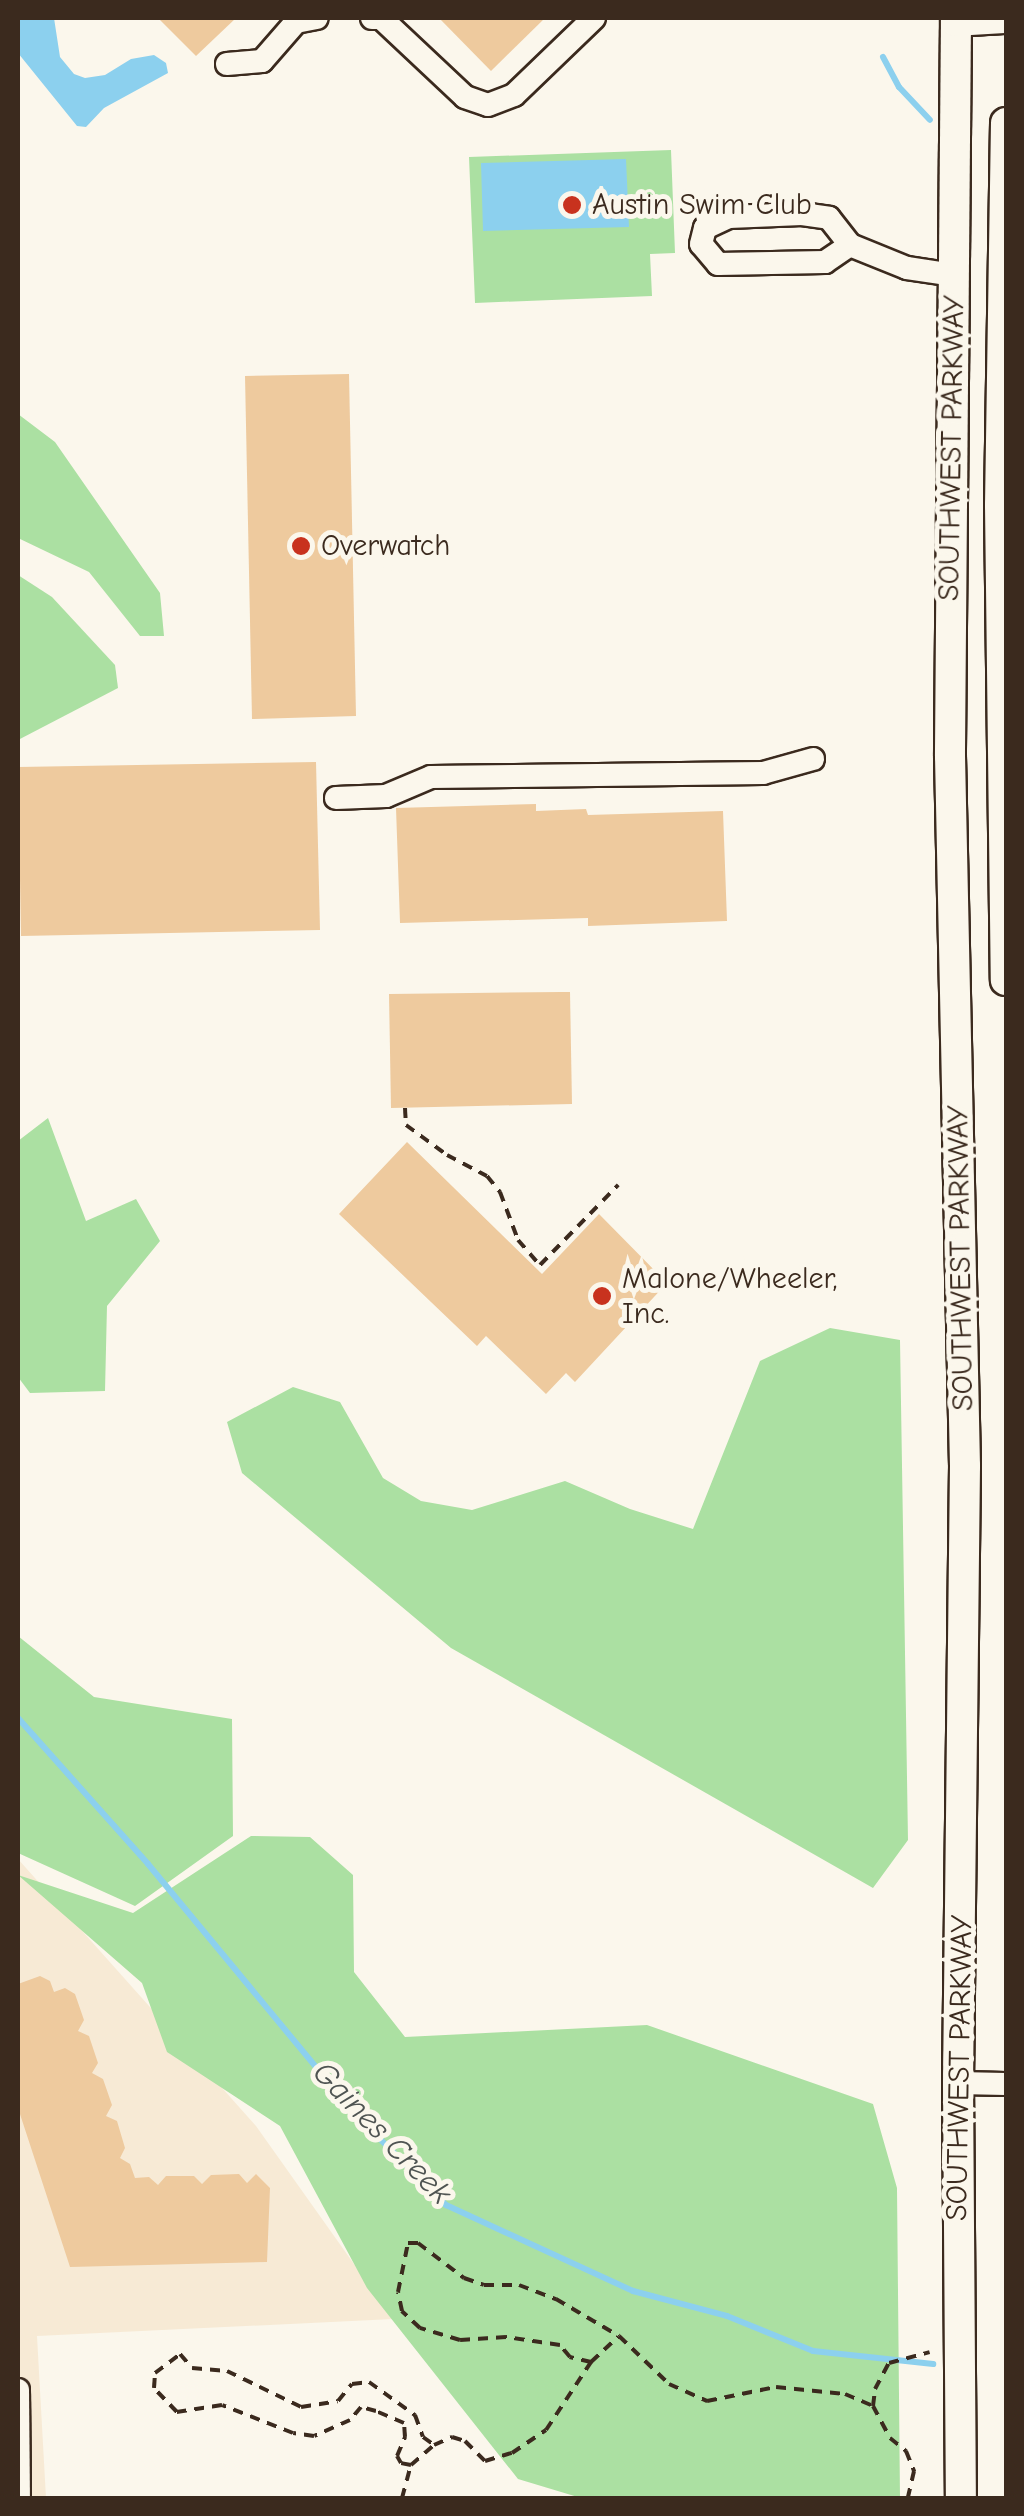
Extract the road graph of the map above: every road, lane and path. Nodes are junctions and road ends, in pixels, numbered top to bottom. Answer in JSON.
{"nodes":[{"id":1,"x":317,"y":18,"type":"edge"},
{"id":2,"x":372,"y":18,"type":"edge"},
{"id":3,"x":594,"y":18,"type":"edge"},
{"id":4,"x":1006,"y":18,"type":"edge"},
{"id":5,"x":956,"y":19,"type":"edge"},
{"id":6,"x":227,"y":64,"type":"dead end"},
{"id":7,"x":1006,"y":123,"type":"edge"},
{"id":8,"x":850,"y":244,"type":"junction"},
{"id":9,"x":954,"y":274,"type":"junction"},
{"id":10,"x":813,"y":759,"type":"dead end"},
{"id":11,"x":336,"y":798,"type":"dead end"},
{"id":12,"x":1006,"y":980,"type":"edge"},
{"id":13,"x":405,"y":1108,"type":"dead end"},
{"id":14,"x":618,"y":1185,"type":"dead end"},
{"id":15,"x":958,"y":2083,"type":"junction"},
{"id":16,"x":1006,"y":2084,"type":"edge"},
{"id":17,"x":619,"y":2336,"type":"junction"},
{"id":18,"x":930,"y":2352,"type":"dead end"},
{"id":19,"x":591,"y":2362,"type":"junction"},
{"id":20,"x":18,"y":2390,"type":"edge"},
{"id":21,"x":873,"y":2406,"type":"junction"},
{"id":22,"x":434,"y":2445,"type":"junction"},
{"id":23,"x":411,"y":2464,"type":"junction"},
{"id":24,"x":19,"y":2498,"type":"edge"},
{"id":25,"x":402,"y":2498,"type":"edge"},
{"id":26,"x":908,"y":2498,"type":"edge"},
{"id":27,"x":961,"y":2498,"type":"edge"}],
"edges":[{"from":1,"to":6,"type":"street"},
{"from":2,"to":3,"type":"street"},
{"from":4,"to":5,"type":"main road"},
{"from":5,"to":9,"type":"main road","name":"SOUTHWEST PARKWAY"},
{"from":7,"to":12,"type":"main road","name":"SOUTHWEST PARKWAY"},
{"from":8,"to":8,"type":"street"},
{"from":8,"to":9,"type":"street"},
{"from":9,"to":15,"type":"main road","name":"SOUTHWEST PARKWAY"},
{"from":10,"to":11,"type":"street"},
{"from":13,"to":14,"type":"path"},
{"from":15,"to":16,"type":"street"},
{"from":15,"to":27,"type":"main road","name":"SOUTHWEST PARKWAY"},
{"from":17,"to":19,"type":"path"},
{"from":17,"to":19,"type":"path"},
{"from":17,"to":21,"type":"path"},
{"from":18,"to":21,"type":"path"},
{"from":19,"to":22,"type":"path"},
{"from":20,"to":24,"type":"street"},
{"from":21,"to":26,"type":"path"},
{"from":22,"to":23,"type":"path"},
{"from":22,"to":23,"type":"path"},
{"from":23,"to":25,"type":"path"}]}
